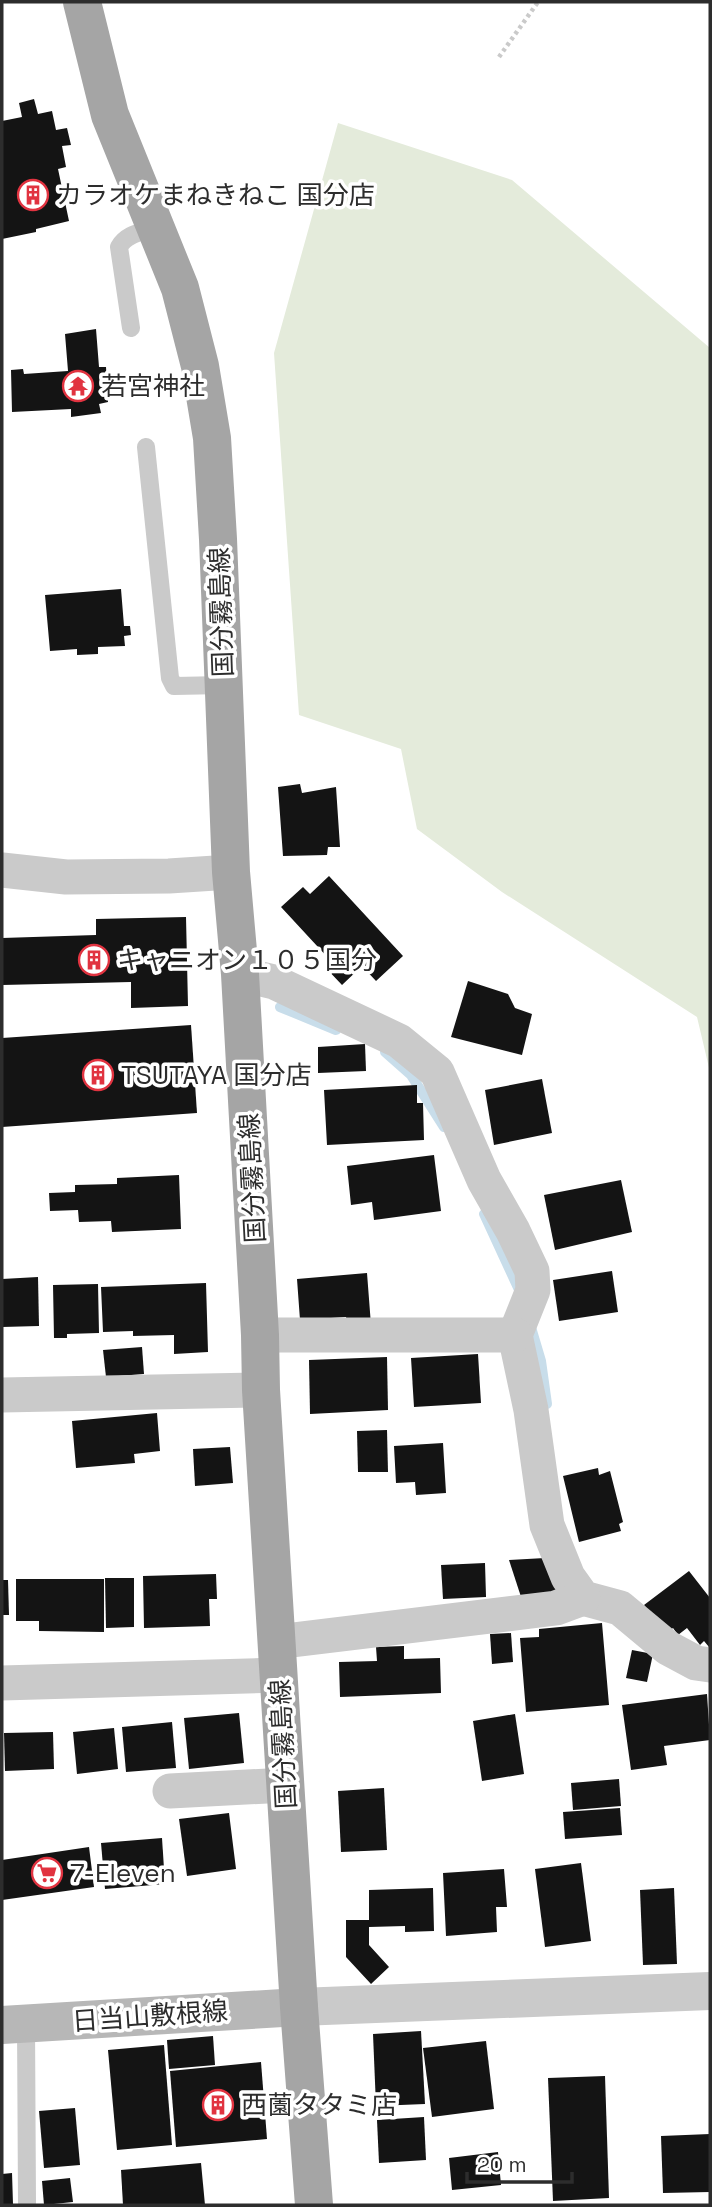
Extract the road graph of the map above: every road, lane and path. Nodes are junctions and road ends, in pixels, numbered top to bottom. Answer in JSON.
{"nodes":[{"id":1,"x":82,"y":2,"type":"edge"},
{"id":2,"x":538,"y":2,"type":"edge"},
{"id":3,"x":499,"y":57,"type":"dead end"},
{"id":4,"x":155,"y":227,"type":"junction"},
{"id":5,"x":131,"y":328,"type":"dead end"},
{"id":6,"x":146,"y":447,"type":"dead end"},
{"id":7,"x":224,"y":685,"type":"junction"},
{"id":8,"x":2,"y":870,"type":"edge"},
{"id":9,"x":231,"y":872,"type":"junction"},
{"id":10,"x":240,"y":974,"type":"junction"},
{"id":11,"x":516,"y":1332,"type":"junction"},
{"id":12,"x":260,"y":1335,"type":"junction"},
{"id":13,"x":261,"y":1390,"type":"junction"},
{"id":14,"x":2,"y":1395,"type":"edge"},
{"id":15,"x":599,"y":1602,"type":"junction"},
{"id":16,"x":278,"y":1658,"type":"junction"},
{"id":17,"x":710,"y":1665,"type":"edge"},
{"id":18,"x":2,"y":1683,"type":"edge"},
{"id":19,"x":286,"y":1785,"type":"junction"},
{"id":20,"x":170,"y":1791,"type":"dead end"},
{"id":21,"x":710,"y":1992,"type":"edge"},
{"id":22,"x":299,"y":2007,"type":"junction"},
{"id":23,"x":14,"y":2025,"type":"edge"},
{"id":24,"x":27,"y":2203,"type":"dead end"},
{"id":25,"x":314,"y":2205,"type":"edge"}],
"edges":[{"from":1,"to":4,"type":"main road","name":"国分霧島線"},
{"from":2,"to":3,"type":"path"},
{"from":4,"to":5,"type":"lane"},
{"from":4,"to":7,"type":"main road","name":"国分霧島線"},
{"from":6,"to":7,"type":"lane"},
{"from":7,"to":9,"type":"main road","name":"国分霧島線"},
{"from":8,"to":9,"type":"street"},
{"from":9,"to":10,"type":"main road","name":"国分霧島線"},
{"from":10,"to":11,"type":"street"},
{"from":10,"to":12,"type":"main road","name":"国分霧島線"},
{"from":11,"to":12,"type":"street"},
{"from":11,"to":15,"type":"street"},
{"from":12,"to":13,"type":"main road","name":"国分霧島線"},
{"from":13,"to":14,"type":"street"},
{"from":13,"to":16,"type":"main road","name":"国分霧島線"},
{"from":15,"to":16,"type":"street"},
{"from":15,"to":17,"type":"street"},
{"from":16,"to":18,"type":"street"},
{"from":16,"to":19,"type":"main road","name":"国分霧島線"},
{"from":19,"to":20,"type":"street"},
{"from":19,"to":22,"type":"main road","name":"国分霧島線"},
{"from":21,"to":22,"type":"street"},
{"from":22,"to":23,"type":"main road","name":"日当山敷根線"},
{"from":22,"to":25,"type":"main road","name":"国分霧島線"},
{"from":23,"to":24,"type":"lane"}]}
